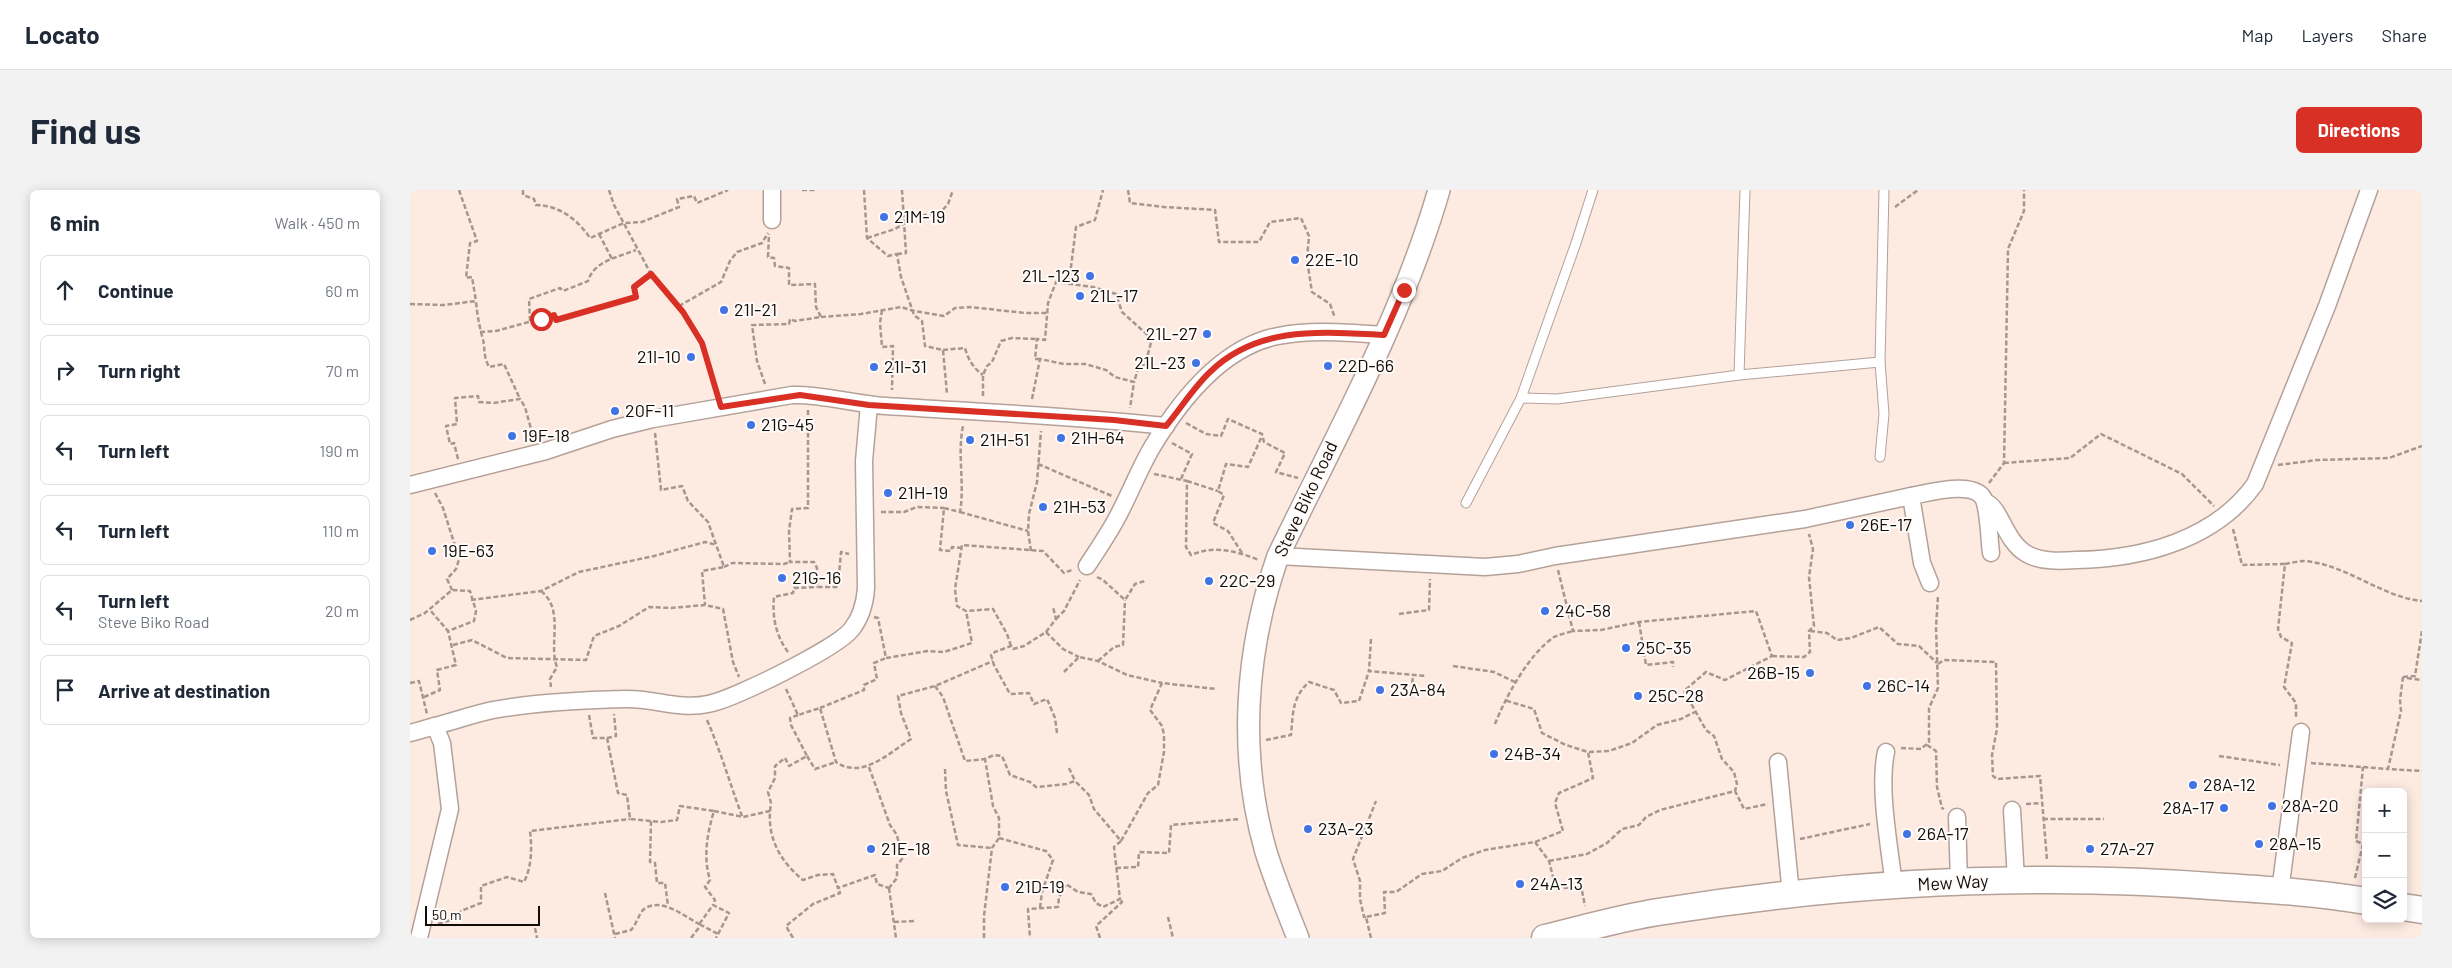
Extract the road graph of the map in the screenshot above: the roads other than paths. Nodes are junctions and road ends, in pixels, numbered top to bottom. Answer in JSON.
{"nodes":[{"id":1,"x":772,"y":190,"type":"edge"},
{"id":2,"x":1439,"y":190,"type":"edge"},
{"id":3,"x":1593,"y":190,"type":"edge"},
{"id":4,"x":1745,"y":190,"type":"edge"},
{"id":5,"x":1884,"y":190,"type":"edge"},
{"id":6,"x":2369,"y":190,"type":"edge"},
{"id":7,"x":770,"y":226,"type":"road end"},
{"id":8,"x":1384,"y":335,"type":"junction"},
{"id":9,"x":1880,"y":362,"type":"junction"},
{"id":10,"x":1739,"y":375,"type":"junction"},
{"id":11,"x":1521,"y":398,"type":"junction"},
{"id":12,"x":869,"y":405,"type":"junction"},
{"id":13,"x":1167,"y":425,"type":"junction"},
{"id":14,"x":1880,"y":457,"type":"dead end"},
{"id":15,"x":410,"y":485,"type":"edge"},
{"id":16,"x":1911,"y":496,"type":"junction"},
{"id":17,"x":1983,"y":498,"type":"junction"},
{"id":18,"x":1466,"y":503,"type":"dead end"},
{"id":19,"x":1991,"y":553,"type":"dead end"},
{"id":20,"x":1276,"y":561,"type":"junction"},
{"id":21,"x":1087,"y":566,"type":"road end"},
{"id":22,"x":1930,"y":583,"type":"road end"},
{"id":23,"x":435,"y":726,"type":"junction"},
{"id":24,"x":2301,"y":732,"type":"road end"},
{"id":25,"x":410,"y":733,"type":"edge"},
{"id":26,"x":1886,"y":752,"type":"road end"},
{"id":27,"x":1778,"y":762,"type":"dead end"},
{"id":28,"x":2012,"y":810,"type":"dead end"},
{"id":29,"x":1957,"y":818,"type":"road end"},
{"id":30,"x":2016,"y":880,"type":"junction"},
{"id":31,"x":1959,"y":882,"type":"junction"},
{"id":32,"x":1894,"y":886,"type":"junction"},
{"id":33,"x":2360,"y":890,"type":"edge"},
{"id":34,"x":2280,"y":891,"type":"junction"},
{"id":35,"x":1791,"y":895,"type":"junction"},
{"id":36,"x":2407,"y":908,"type":"edge"},
{"id":37,"x":2422,"y":910,"type":"edge"},
{"id":38,"x":419,"y":938,"type":"edge"},
{"id":39,"x":1298,"y":938,"type":"edge"},
{"id":40,"x":1545,"y":938,"type":"edge"}],
"edges":[{"from":1,"to":7,"type":"street"},
{"from":2,"to":8,"type":"street","name":"Steve Biko Road"},
{"from":3,"to":11,"type":"lane"},
{"from":4,"to":10,"type":"lane"},
{"from":5,"to":9,"type":"lane"},
{"from":6,"to":17,"type":"street"},
{"from":8,"to":13,"type":"street"},
{"from":8,"to":20,"type":"street","name":"Steve Biko Road"},
{"from":9,"to":10,"type":"lane"},
{"from":9,"to":14,"type":"lane"},
{"from":10,"to":11,"type":"lane"},
{"from":11,"to":18,"type":"lane"},
{"from":12,"to":13,"type":"street"},
{"from":12,"to":15,"type":"street"},
{"from":12,"to":23,"type":"street"},
{"from":13,"to":21,"type":"street"},
{"from":16,"to":17,"type":"street"},
{"from":16,"to":20,"type":"street"},
{"from":16,"to":22,"type":"street"},
{"from":17,"to":19,"type":"street"},
{"from":20,"to":39,"type":"street","name":"Steve Biko Road"},
{"from":23,"to":25,"type":"street"},
{"from":23,"to":38,"type":"street"},
{"from":24,"to":34,"type":"street"},
{"from":26,"to":32,"type":"street"},
{"from":27,"to":35,"type":"street"},
{"from":28,"to":30,"type":"street"},
{"from":29,"to":31,"type":"street"},
{"from":30,"to":31,"type":"main road","name":"Mew Way"},
{"from":30,"to":34,"type":"main road","name":"Mew Way"},
{"from":31,"to":32,"type":"main road","name":"Mew Way"},
{"from":32,"to":35,"type":"main road","name":"Mew Way"},
{"from":33,"to":34,"type":"main road","name":"Mew Way"},
{"from":35,"to":40,"type":"main road","name":"Mew Way"},
{"from":36,"to":37,"type":"main road"}]}
